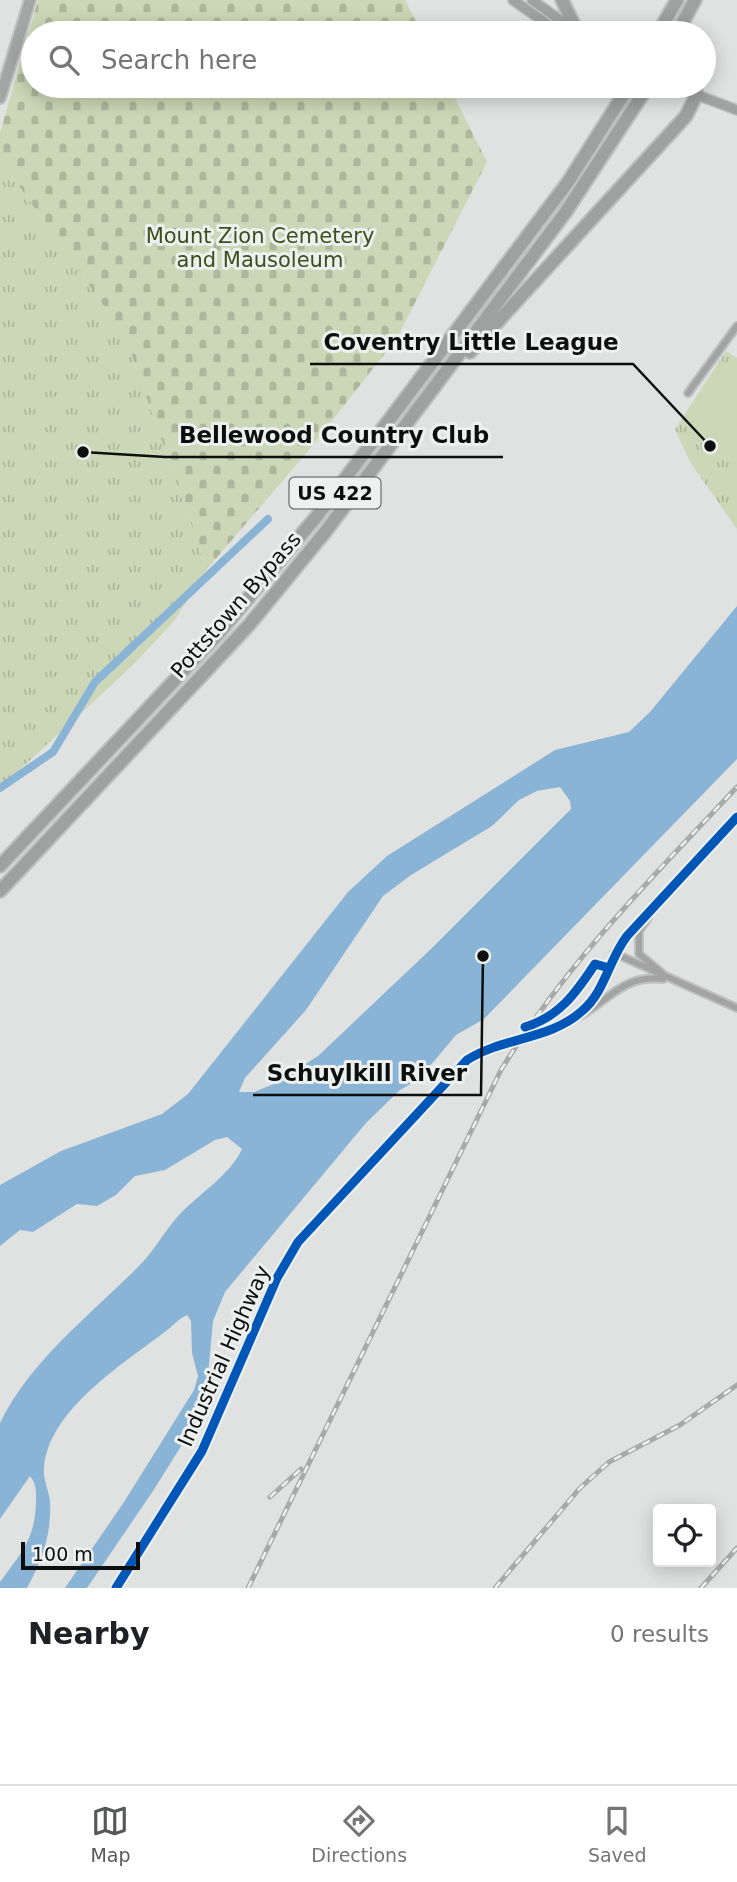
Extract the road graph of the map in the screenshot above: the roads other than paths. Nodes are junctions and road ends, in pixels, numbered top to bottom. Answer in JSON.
{"nodes":[{"id":1,"x":30,"y":0,"type":"edge"},
{"id":2,"x":513,"y":0,"type":"edge"},
{"id":3,"x":532,"y":0,"type":"edge"},
{"id":4,"x":562,"y":0,"type":"edge"},
{"id":5,"x":677,"y":0,"type":"edge"},
{"id":6,"x":695,"y":0,"type":"edge"},
{"id":7,"x":24,"y":21,"type":"edge"},
{"id":8,"x":543,"y":21,"type":"edge"},
{"id":9,"x":561,"y":21,"type":"edge"},
{"id":10,"x":572,"y":21,"type":"edge"},
{"id":11,"x":665,"y":21,"type":"edge"},
{"id":12,"x":684,"y":21,"type":"edge"},
{"id":13,"x":21,"y":29,"type":"edge"},
{"id":14,"x":0,"y":98,"type":"edge"},
{"id":15,"x":621,"y":98,"type":"edge"},
{"id":16,"x":641,"y":98,"type":"edge"},
{"id":17,"x":695,"y":98,"type":"edge"},
{"id":18,"x":707,"y":98,"type":"edge"},
{"id":19,"x":737,"y":110,"type":"edge"},
{"id":20,"x":737,"y":326,"type":"edge"},
{"id":21,"x":444,"y":376,"type":"junction"},
{"id":22,"x":688,"y":393,"type":"dead end"},
{"id":23,"x":737,"y":817,"type":"edge"},
{"id":24,"x":0,"y":866,"type":"edge"},
{"id":25,"x":0,"y":891,"type":"edge"},
{"id":26,"x":655,"y":908,"type":"junction"},
{"id":27,"x":614,"y":953,"type":"junction"},
{"id":28,"x":669,"y":979,"type":"junction"},
{"id":29,"x":737,"y":1008,"type":"edge"},
{"id":30,"x":560,"y":1027,"type":"junction"},
{"id":31,"x":116,"y":1588,"type":"edge"}],
"edges":[{"from":1,"to":7,"type":"main road"},
{"from":2,"to":8,"type":"main road"},
{"from":3,"to":9,"type":"main road"},
{"from":4,"to":10,"type":"highway"},
{"from":5,"to":11,"type":"highway"},
{"from":6,"to":12,"type":"highway"},
{"from":13,"to":14,"type":"main road"},
{"from":15,"to":24,"type":"highway","name":"Pottstown Bypass","number":"US 422"},
{"from":16,"to":21,"type":"highway","name":"Pottstown Bypass","number":"US 422"},
{"from":17,"to":21,"type":"highway"},
{"from":18,"to":19,"type":"main road"},
{"from":20,"to":22,"type":"street"},
{"from":21,"to":25,"type":"highway","name":"Pottstown Bypass","number":"US 422"},
{"from":23,"to":26,"type":"street","name":"Industrial Highway"},
{"from":26,"to":27,"type":"street","name":"Industrial Highway"},
{"from":26,"to":28,"type":"street"},
{"from":27,"to":28,"type":"street"},
{"from":27,"to":30,"type":"street","name":"Industrial Highway"},
{"from":28,"to":29,"type":"street"},
{"from":28,"to":30,"type":"street"},
{"from":30,"to":31,"type":"street","name":"Industrial Highway"}]}
